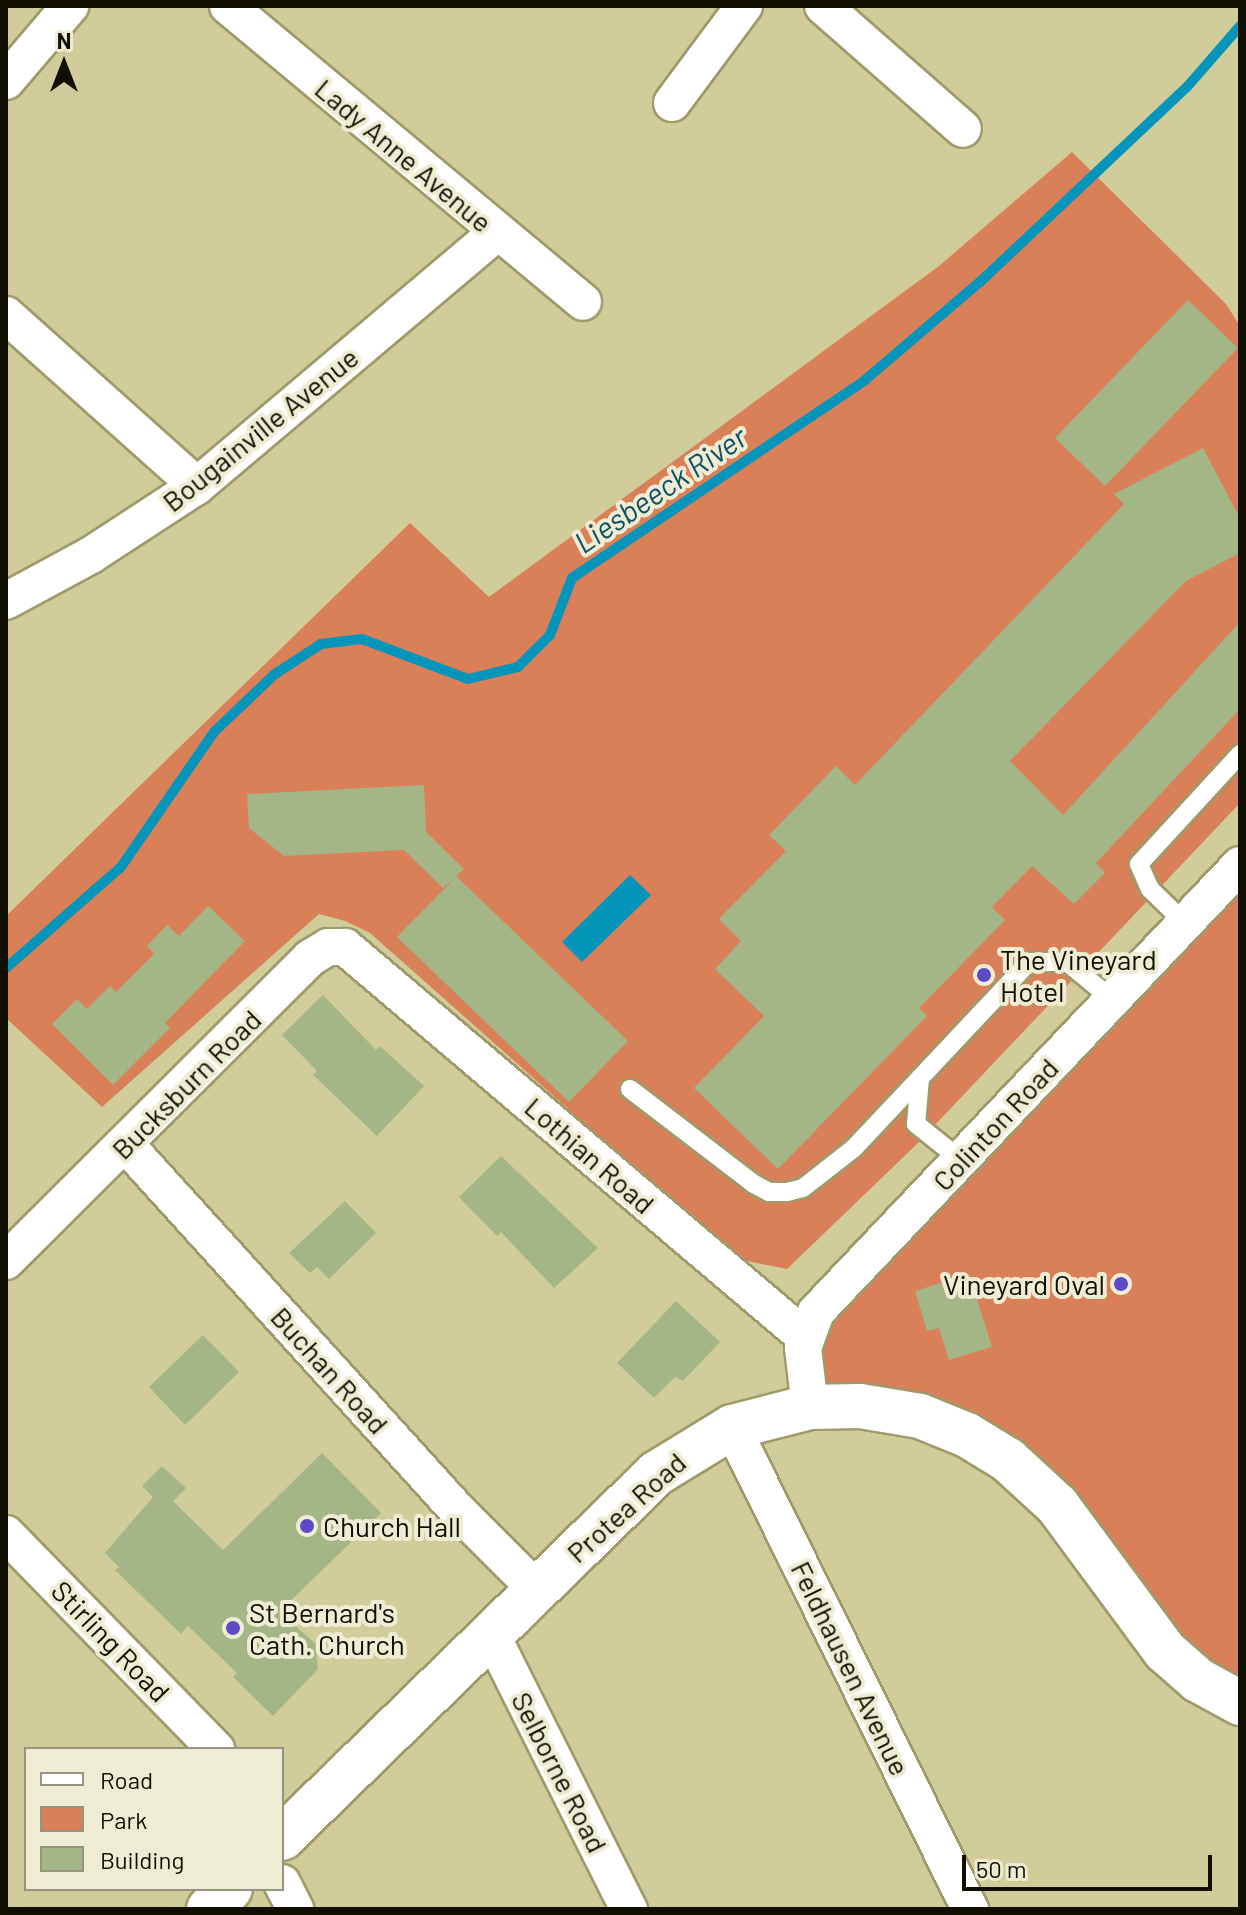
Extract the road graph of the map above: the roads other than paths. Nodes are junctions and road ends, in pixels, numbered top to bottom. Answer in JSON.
{"nodes":[{"id":1,"x":70,"y":6,"type":"edge"},
{"id":2,"x":228,"y":6,"type":"edge"},
{"id":3,"x":744,"y":6,"type":"edge"},
{"id":4,"x":823,"y":6,"type":"edge"},
{"id":5,"x":6,"y":81,"type":"edge"},
{"id":6,"x":672,"y":103,"type":"dead end"},
{"id":7,"x":963,"y":129,"type":"dead end"},
{"id":8,"x":496,"y":233,"type":"junction"},
{"id":9,"x":583,"y":302,"type":"dead end"},
{"id":10,"x":6,"y":315,"type":"edge"},
{"id":11,"x":197,"y":486,"type":"junction"},
{"id":12,"x":6,"y":601,"type":"edge"},
{"id":13,"x":1240,"y":754,"type":"edge"},
{"id":14,"x":1239,"y":867,"type":"edge"},
{"id":15,"x":1185,"y":923,"type":"junction"},
{"id":16,"x":375,"y":970,"type":"joint"},
{"id":17,"x":1113,"y":1000,"type":"junction"},
{"id":18,"x":920,"y":1078,"type":"junction"},
{"id":19,"x":630,"y":1089,"type":"dead end"},
{"id":20,"x":127,"y":1146,"type":"junction"},
{"id":21,"x":961,"y":1160,"type":"junction"},
{"id":22,"x":6,"y":1261,"type":"edge"},
{"id":23,"x":806,"y":1338,"type":"junction"},
{"id":24,"x":810,"y":1407,"type":"junction"},
{"id":25,"x":732,"y":1427,"type":"junction"},
{"id":26,"x":6,"y":1534,"type":"edge"},
{"id":27,"x":537,"y":1590,"type":"junction"},
{"id":28,"x":491,"y":1634,"type":"junction"},
{"id":29,"x":1240,"y":1703,"type":"edge"},
{"id":30,"x":214,"y":1747,"type":"edge"},
{"id":31,"x":285,"y":1828,"type":"edge"},
{"id":32,"x":284,"y":1887,"type":"edge"},
{"id":33,"x":228,"y":1891,"type":"edge"},
{"id":34,"x":209,"y":1909,"type":"edge"},
{"id":35,"x":295,"y":1909,"type":"edge"},
{"id":36,"x":629,"y":1909,"type":"edge"},
{"id":37,"x":970,"y":1909,"type":"edge"}],
"edges":[{"from":1,"to":5,"type":"street"},
{"from":2,"to":8,"type":"street","name":"Lady Anne Avenue"},
{"from":3,"to":6,"type":"street"},
{"from":4,"to":7,"type":"street"},
{"from":8,"to":9,"type":"street","name":"Lady Anne Avenue"},
{"from":8,"to":11,"type":"street","name":"Bougainville Avenue"},
{"from":10,"to":11,"type":"street"},
{"from":11,"to":12,"type":"street","name":"Bougainville Avenue"},
{"from":13,"to":15,"type":"lane"},
{"from":14,"to":15,"type":"street","name":"Colinton Road"},
{"from":15,"to":17,"type":"street","name":"Colinton Road"},
{"from":16,"to":20,"type":"street","name":"Bucksburn Road"},
{"from":16,"to":23,"type":"street","name":"Lothian Road"},
{"from":17,"to":18,"type":"lane"},
{"from":17,"to":21,"type":"street","name":"Colinton Road"},
{"from":18,"to":19,"type":"lane"},
{"from":18,"to":21,"type":"lane"},
{"from":20,"to":22,"type":"street","name":"Bucksburn Road"},
{"from":20,"to":27,"type":"street","name":"Buchan Road"},
{"from":21,"to":23,"type":"street","name":"Colinton Road"},
{"from":23,"to":24,"type":"street"},
{"from":24,"to":25,"type":"main road","name":"Protea Road"},
{"from":24,"to":29,"type":"main road","name":"Protea Road"},
{"from":25,"to":27,"type":"main road","name":"Protea Road"},
{"from":25,"to":37,"type":"street","name":"Feldhausen Avenue"},
{"from":26,"to":30,"type":"street","name":"Stirling Road"},
{"from":27,"to":28,"type":"main road","name":"Protea Road"},
{"from":28,"to":31,"type":"main road","name":"Protea Road"},
{"from":28,"to":36,"type":"street","name":"Selborne Road"},
{"from":32,"to":35,"type":"street"},
{"from":33,"to":34,"type":"main road"}]}
